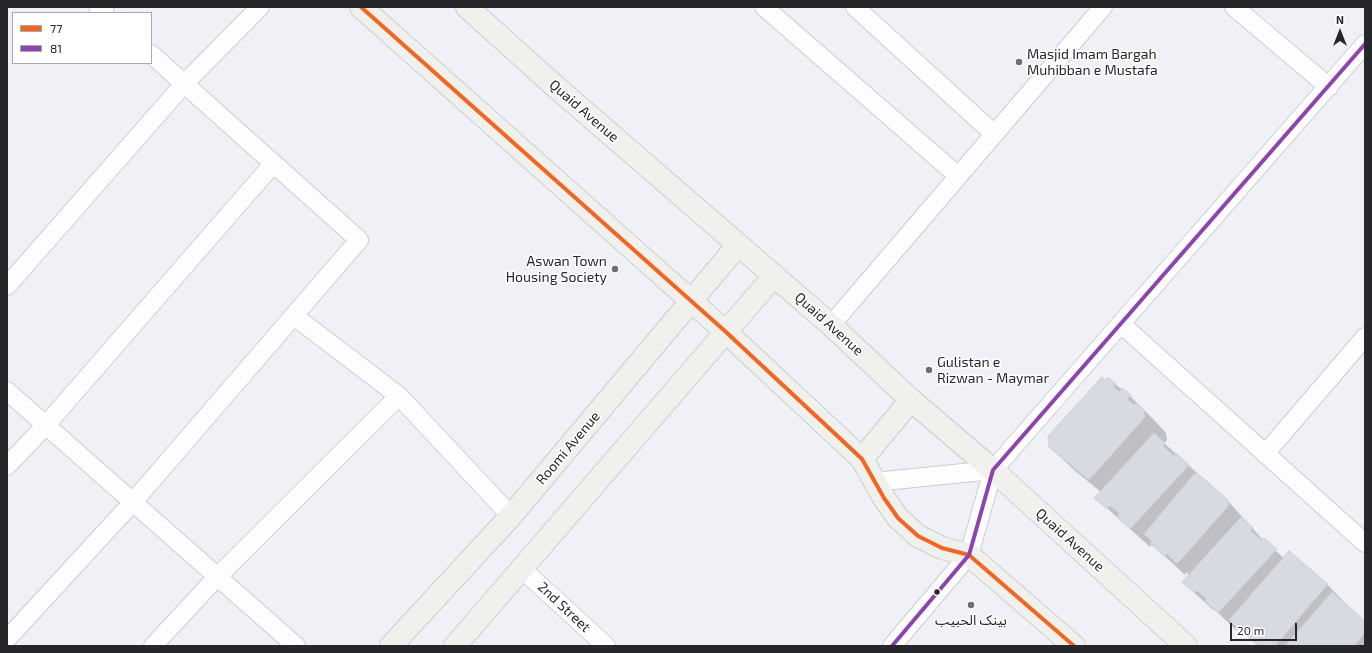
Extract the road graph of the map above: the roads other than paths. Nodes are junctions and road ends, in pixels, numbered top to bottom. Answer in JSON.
{"nodes":[{"id":1,"x":260,"y":7,"type":"edge"},
{"id":2,"x":361,"y":7,"type":"edge"},
{"id":3,"x":467,"y":7,"type":"edge"},
{"id":4,"x":764,"y":7,"type":"edge"},
{"id":5,"x":855,"y":7,"type":"edge"},
{"id":6,"x":1103,"y":7,"type":"edge"},
{"id":7,"x":1234,"y":7,"type":"edge"},
{"id":8,"x":1365,"y":44,"type":"edge"},
{"id":9,"x":152,"y":55,"type":"edge"},
{"id":10,"x":184,"y":84,"type":"junction"},
{"id":11,"x":1329,"y":87,"type":"junction"},
{"id":12,"x":993,"y":133,"type":"junction"},
{"id":13,"x":273,"y":164,"type":"junction"},
{"id":14,"x":957,"y":175,"type":"junction"},
{"id":15,"x":738,"y":245,"type":"junction"},
{"id":16,"x":774,"y":276,"type":"junction"},
{"id":17,"x":7,"y":286,"type":"edge"},
{"id":18,"x":689,"y":301,"type":"junction"},
{"id":19,"x":294,"y":316,"type":"junction"},
{"id":20,"x":1121,"y":324,"type":"junction"},
{"id":21,"x":831,"y":325,"type":"junction"},
{"id":22,"x":726,"y":332,"type":"junction"},
{"id":23,"x":1365,"y":337,"type":"edge"},
{"id":24,"x":7,"y":391,"type":"edge"},
{"id":25,"x":399,"y":396,"type":"junction"},
{"id":26,"x":911,"y":400,"type":"junction"},
{"id":27,"x":46,"y":425,"type":"junction"},
{"id":28,"x":1265,"y":454,"type":"junction"},
{"id":29,"x":862,"y":458,"type":"junction"},
{"id":30,"x":7,"y":466,"type":"edge"},
{"id":31,"x":993,"y":470,"type":"junction"},
{"id":32,"x":875,"y":482,"type":"junction"},
{"id":33,"x":133,"y":502,"type":"junction"},
{"id":34,"x":511,"y":516,"type":"junction"},
{"id":35,"x":1365,"y":542,"type":"edge"},
{"id":36,"x":969,"y":555,"type":"junction"},
{"id":37,"x":522,"y":569,"type":"junction"},
{"id":38,"x":217,"y":576,"type":"junction"},
{"id":39,"x":7,"y":639,"type":"edge"},
{"id":40,"x":153,"y":646,"type":"edge"},
{"id":41,"x":296,"y":646,"type":"edge"},
{"id":42,"x":391,"y":646,"type":"edge"},
{"id":43,"x":455,"y":646,"type":"edge"},
{"id":44,"x":606,"y":646,"type":"edge"},
{"id":45,"x":892,"y":646,"type":"edge"},
{"id":46,"x":1074,"y":646,"type":"edge"},
{"id":47,"x":1186,"y":646,"type":"edge"}],
"edges":[{"from":1,"to":10,"type":"street"},
{"from":2,"to":18,"type":"main road"},
{"from":3,"to":15,"type":"main road","name":"Quaid Avenue"},
{"from":4,"to":14,"type":"street"},
{"from":5,"to":12,"type":"street"},
{"from":6,"to":12,"type":"street"},
{"from":7,"to":11,"type":"street"},
{"from":8,"to":11,"type":"street"},
{"from":9,"to":10,"type":"street"},
{"from":10,"to":13,"type":"street"},
{"from":10,"to":17,"type":"street"},
{"from":11,"to":20,"type":"street"},
{"from":12,"to":14,"type":"street"},
{"from":13,"to":19,"type":"street"},
{"from":13,"to":27,"type":"street"},
{"from":14,"to":21,"type":"street"},
{"from":15,"to":16,"type":"main road","name":"Quaid Avenue"},
{"from":15,"to":18,"type":"main road","name":"Roomi Avenue"},
{"from":16,"to":21,"type":"main road","name":"Quaid Avenue"},
{"from":16,"to":22,"type":"main road"},
{"from":18,"to":22,"type":"main road"},
{"from":18,"to":34,"type":"main road","name":"Roomi Avenue"},
{"from":19,"to":25,"type":"street"},
{"from":19,"to":33,"type":"street"},
{"from":20,"to":28,"type":"street"},
{"from":20,"to":31,"type":"street"},
{"from":21,"to":26,"type":"main road","name":"Quaid Avenue"},
{"from":22,"to":29,"type":"main road"},
{"from":22,"to":37,"type":"main road"},
{"from":23,"to":28,"type":"street"},
{"from":24,"to":27,"type":"street"},
{"from":25,"to":34,"type":"street"},
{"from":25,"to":38,"type":"street"},
{"from":26,"to":29,"type":"main road"},
{"from":26,"to":31,"type":"main road","name":"Quaid Avenue"},
{"from":27,"to":30,"type":"street"},
{"from":27,"to":33,"type":"street"},
{"from":28,"to":35,"type":"street"},
{"from":29,"to":32,"type":"main road"},
{"from":31,"to":32,"type":"street"},
{"from":31,"to":36,"type":"street"},
{"from":31,"to":47,"type":"main road","name":"Quaid Avenue"},
{"from":32,"to":36,"type":"main road"},
{"from":33,"to":38,"type":"street"},
{"from":33,"to":39,"type":"street"},
{"from":34,"to":42,"type":"main road","name":"Roomi Avenue"},
{"from":36,"to":45,"type":"street"},
{"from":36,"to":46,"type":"main road"},
{"from":37,"to":43,"type":"main road"},
{"from":37,"to":44,"type":"street","name":"2nd Street"},
{"from":38,"to":40,"type":"street"},
{"from":38,"to":41,"type":"street"}]}
